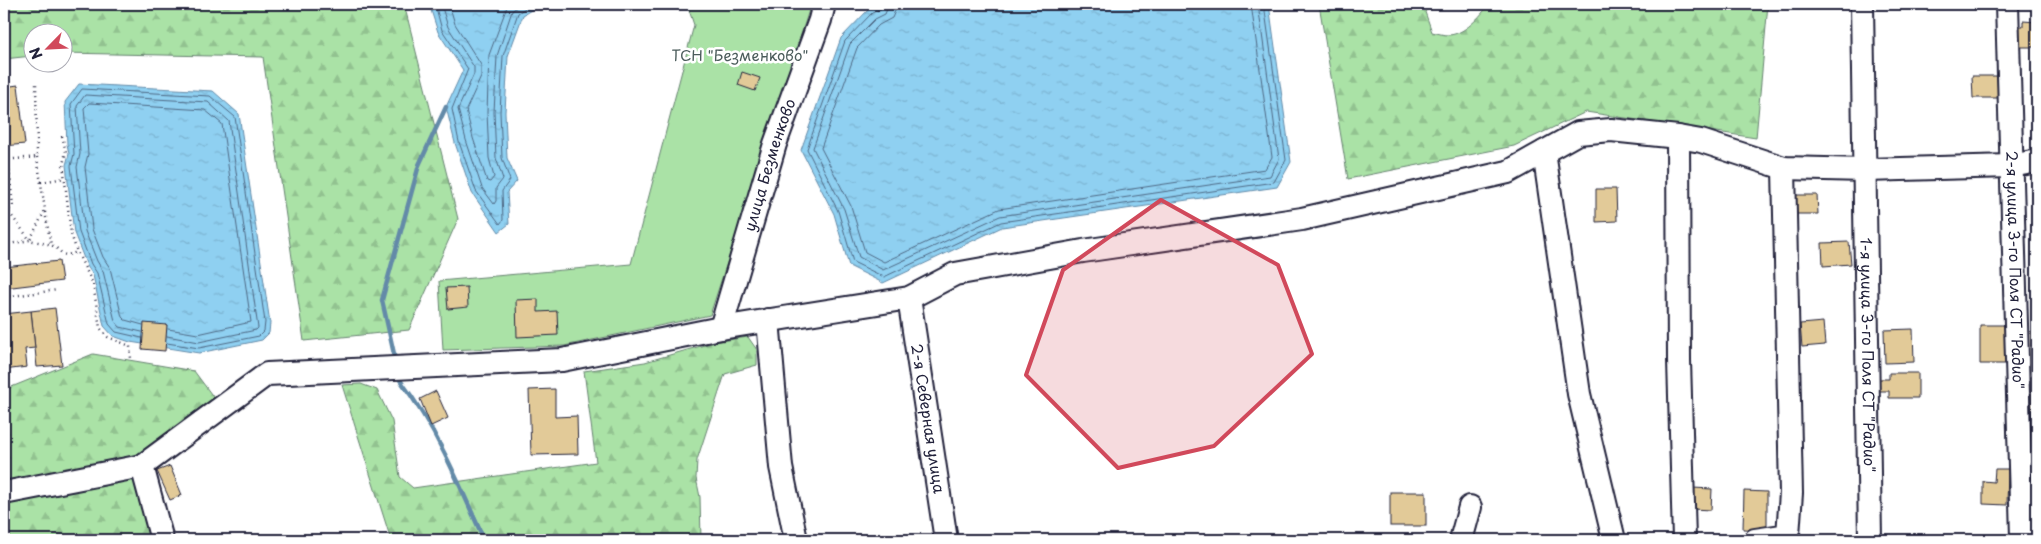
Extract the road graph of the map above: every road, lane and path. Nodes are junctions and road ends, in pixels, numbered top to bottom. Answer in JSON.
{"nodes":[{"id":1,"x":824,"y":4,"type":"edge"},
{"id":2,"x":1862,"y":4,"type":"edge"},
{"id":3,"x":2007,"y":4,"type":"edge"},
{"id":4,"x":36,"y":83,"type":"dead end"},
{"id":5,"x":62,"y":136,"type":"dead end"},
{"id":6,"x":1678,"y":136,"type":"junction"},
{"id":7,"x":1544,"y":152,"type":"junction"},
{"id":8,"x":37,"y":157,"type":"junction"},
{"id":9,"x":4,"y":160,"type":"edge"},
{"id":10,"x":8,"y":160,"type":"junction"},
{"id":11,"x":2037,"y":161,"type":"edge"},
{"id":12,"x":2011,"y":166,"type":"junction"},
{"id":13,"x":1784,"y":168,"type":"junction"},
{"id":14,"x":1866,"y":170,"type":"junction"},
{"id":15,"x":65,"y":178,"type":"junction"},
{"id":16,"x":41,"y":182,"type":"junction"},
{"id":17,"x":45,"y":210,"type":"junction"},
{"id":18,"x":30,"y":240,"type":"junction"},
{"id":19,"x":4,"y":245,"type":"edge"},
{"id":20,"x":51,"y":245,"type":"junction"},
{"id":21,"x":77,"y":252,"type":"junction"},
{"id":22,"x":58,"y":290,"type":"dead end"},
{"id":23,"x":4,"y":297,"type":"edge"},
{"id":24,"x":908,"y":298,"type":"junction"},
{"id":25,"x":768,"y":320,"type":"junction"},
{"id":26,"x":721,"y":328,"type":"junction"},
{"id":27,"x":131,"y":359,"type":"dead end"},
{"id":28,"x":142,"y":466,"type":"junction"},
{"id":29,"x":4,"y":493,"type":"edge"},
{"id":30,"x":1470,"y":507,"type":"dead end"},
{"id":31,"x":2022,"y":537,"type":"dead end"},
{"id":32,"x":162,"y":540,"type":"edge"},
{"id":33,"x":796,"y":540,"type":"edge"},
{"id":34,"x":946,"y":540,"type":"edge"},
{"id":35,"x":1461,"y":540,"type":"edge"},
{"id":36,"x":1614,"y":540,"type":"edge"},
{"id":37,"x":1684,"y":540,"type":"edge"},
{"id":38,"x":1756,"y":540,"type":"edge"},
{"id":39,"x":1870,"y":540,"type":"edge"}],
"edges":[{"from":1,"to":26,"type":"street","name":"улица Безменково"},
{"from":2,"to":14,"type":"street","name":"1-я улица 3-го Поля СТ \"Радио\""},
{"from":3,"to":12,"type":"street","name":"2-я улица 3-го Поля СТ \"Радио\""},
{"from":4,"to":8,"type":"path"},
{"from":5,"to":15,"type":"path"},
{"from":6,"to":7,"type":"street"},
{"from":6,"to":13,"type":"street"},
{"from":6,"to":37,"type":"street"},
{"from":7,"to":24,"type":"street"},
{"from":7,"to":36,"type":"street"},
{"from":8,"to":10,"type":"path"},
{"from":8,"to":16,"type":"path"},
{"from":9,"to":10,"type":"path"},
{"from":10,"to":18,"type":"path"},
{"from":11,"to":12,"type":"street"},
{"from":12,"to":14,"type":"street"},
{"from":12,"to":31,"type":"street","name":"2-я улица 3-го Поля СТ \"Радио\""},
{"from":13,"to":14,"type":"street"},
{"from":13,"to":38,"type":"street"},
{"from":14,"to":39,"type":"street","name":"1-я улица 3-го Поля СТ \"Радио\""},
{"from":15,"to":16,"type":"path"},
{"from":15,"to":21,"type":"path"},
{"from":16,"to":17,"type":"path"},
{"from":17,"to":18,"type":"path"},
{"from":17,"to":20,"type":"path"},
{"from":18,"to":19,"type":"path"},
{"from":18,"to":20,"type":"path"},
{"from":20,"to":21,"type":"path"},
{"from":21,"to":27,"type":"path"},
{"from":22,"to":23,"type":"path"},
{"from":24,"to":25,"type":"street"},
{"from":24,"to":34,"type":"street","name":"2-я Северная улица"},
{"from":25,"to":26,"type":"street"},
{"from":25,"to":33,"type":"street"},
{"from":26,"to":28,"type":"street"},
{"from":28,"to":29,"type":"street"},
{"from":28,"to":32,"type":"street"},
{"from":30,"to":35,"type":"street"}]}
